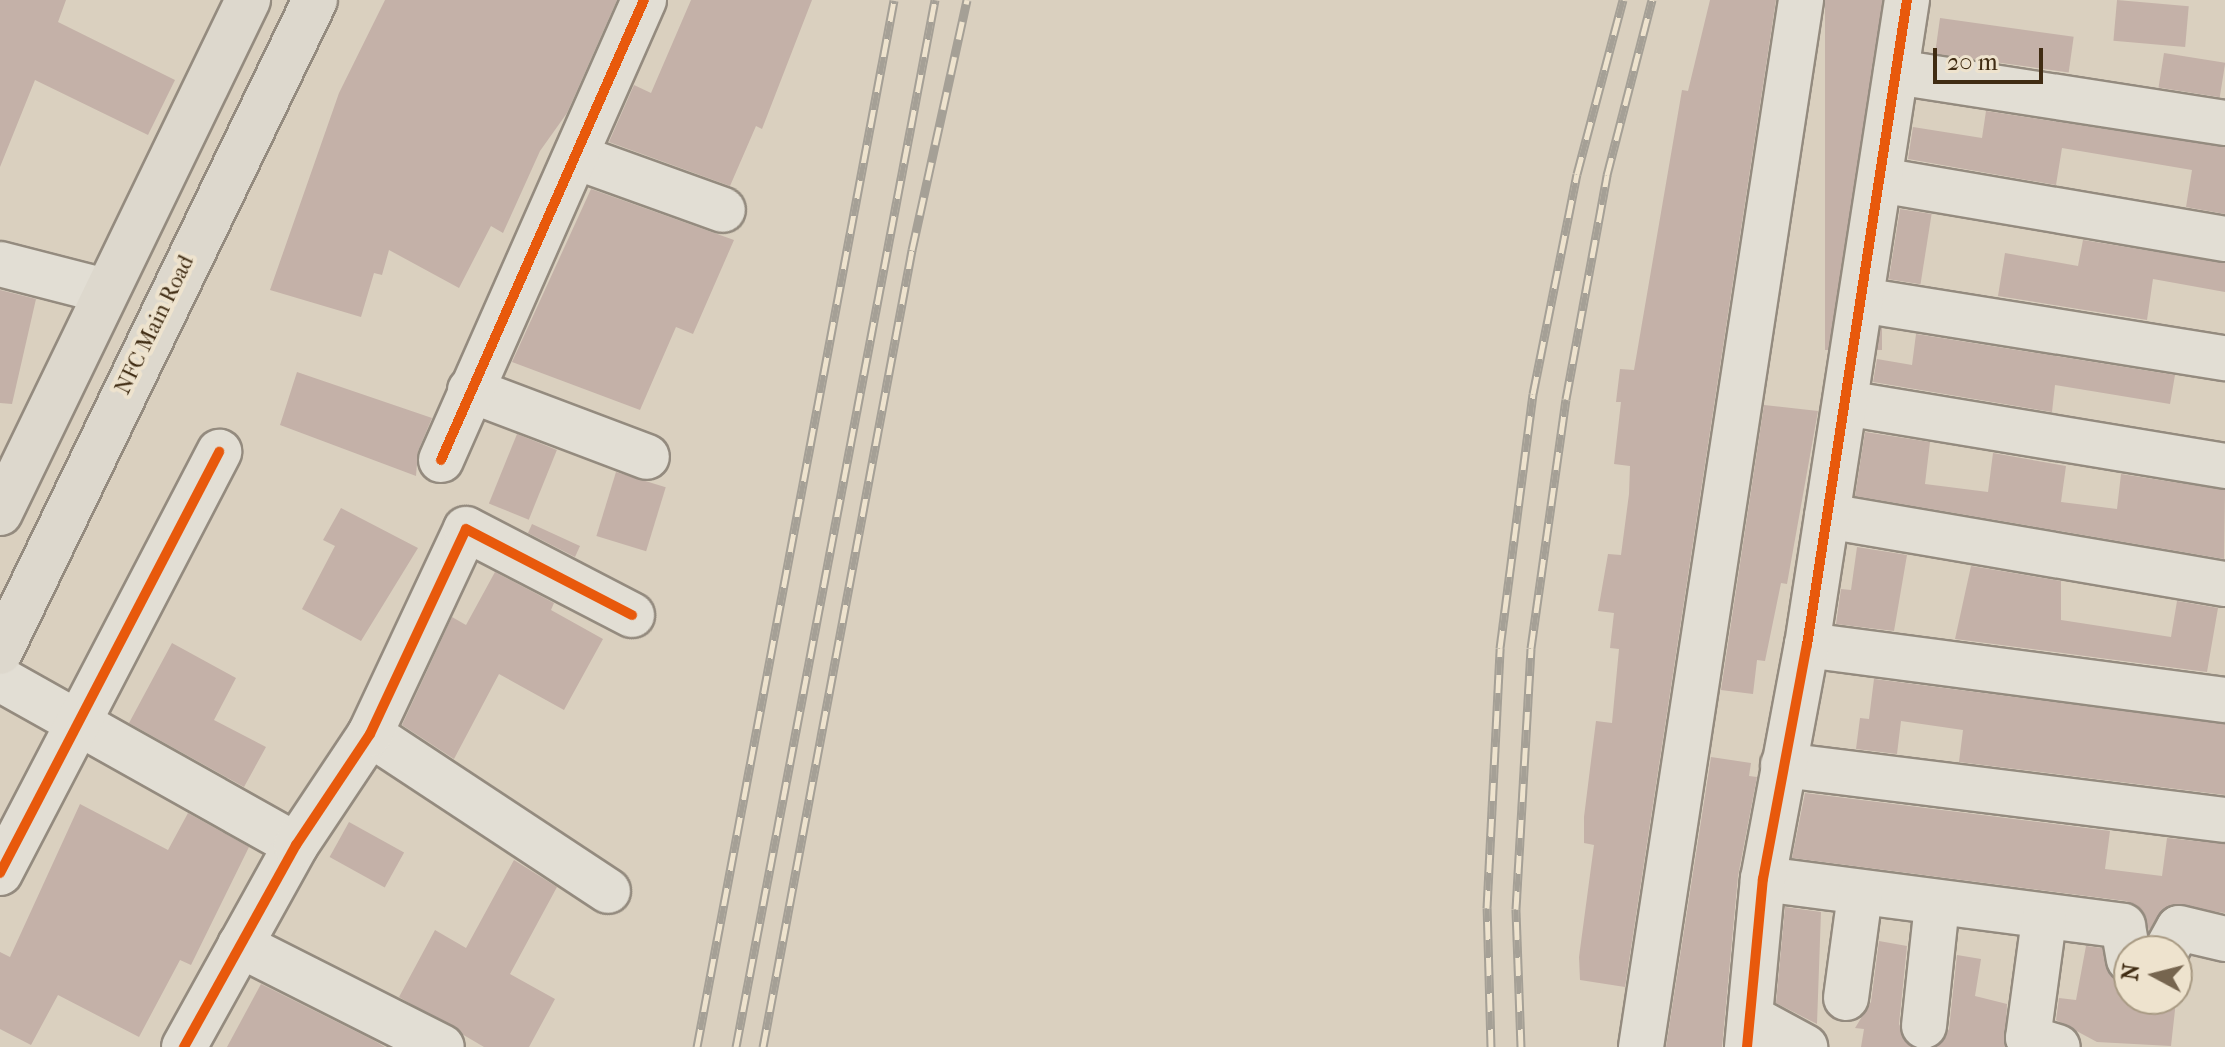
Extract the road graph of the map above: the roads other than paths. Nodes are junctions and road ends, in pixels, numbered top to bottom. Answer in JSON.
{"nodes":[{"id":1,"x":248,"y":0,"type":"edge"},
{"id":2,"x":315,"y":0,"type":"edge"},
{"id":3,"x":644,"y":0,"type":"edge"},
{"id":4,"x":1801,"y":0,"type":"edge"},
{"id":5,"x":1907,"y":0,"type":"edge"},
{"id":6,"x":1896,"y":72,"type":"junction"},
{"id":7,"x":2225,"y":123,"type":"edge"},
{"id":8,"x":576,"y":157,"type":"junction"},
{"id":9,"x":1880,"y":180,"type":"junction"},
{"id":10,"x":723,"y":210,"type":"dead end"},
{"id":11,"x":2225,"y":239,"type":"edge"},
{"id":12,"x":0,"y":264,"type":"edge"},
{"id":13,"x":105,"y":291,"type":"junction"},
{"id":14,"x":1861,"y":300,"type":"junction"},
{"id":15,"x":2225,"y":358,"type":"edge"},
{"id":16,"x":470,"y":390,"type":"junction"},
{"id":17,"x":1845,"y":403,"type":"junction"},
{"id":18,"x":219,"y":452,"type":"dead end"},
{"id":19,"x":647,"y":457,"type":"dead end"},
{"id":20,"x":441,"y":460,"type":"dead end"},
{"id":21,"x":2225,"y":466,"type":"edge"},
{"id":22,"x":0,"y":513,"type":"edge"},
{"id":23,"x":1827,"y":516,"type":"junction"},
{"id":24,"x":2225,"y":584,"type":"edge"},
{"id":25,"x":632,"y":615,"type":"dead end"},
{"id":26,"x":1807,"y":645,"type":"junction"},
{"id":27,"x":0,"y":652,"type":"edge"},
{"id":28,"x":0,"y":679,"type":"edge"},
{"id":29,"x":2225,"y":700,"type":"edge"},
{"id":30,"x":79,"y":728,"type":"junction"},
{"id":31,"x":370,"y":734,"type":"junction"},
{"id":32,"x":1783,"y":765,"type":"junction"},
{"id":33,"x":2225,"y":820,"type":"edge"},
{"id":34,"x":296,"y":845,"type":"junction"},
{"id":35,"x":0,"y":873,"type":"edge"},
{"id":36,"x":1763,"y":879,"type":"junction"},
{"id":37,"x":608,"y":891,"type":"dead end"},
{"id":38,"x":1860,"y":894,"type":"junction"},
{"id":39,"x":1937,"y":905,"type":"junction"},
{"id":40,"x":2044,"y":920,"type":"junction"},
{"id":41,"x":2125,"y":935,"type":"edge"},
{"id":42,"x":2175,"y":935,"type":"edge"},
{"id":43,"x":2225,"y":939,"type":"edge"},
{"id":44,"x":240,"y":945,"type":"junction"},
{"id":45,"x":1846,"y":998,"type":"dead end"},
{"id":46,"x":1924,"y":1026,"type":"dead end"},
{"id":47,"x":1749,"y":1032,"type":"edge"},
{"id":48,"x":184,"y":1047,"type":"edge"},
{"id":49,"x":442,"y":1047,"type":"edge"},
{"id":50,"x":1641,"y":1047,"type":"edge"},
{"id":51,"x":1805,"y":1047,"type":"edge"},
{"id":52,"x":2058,"y":1047,"type":"edge"}],
"edges":[{"from":1,"to":13,"type":"main road"},
{"from":2,"to":27,"type":"main road","name":"NFC Main Road"},
{"from":3,"to":8,"type":"street"},
{"from":4,"to":50,"type":"street"},
{"from":5,"to":6,"type":"street"},
{"from":6,"to":7,"type":"street"},
{"from":6,"to":9,"type":"street"},
{"from":8,"to":10,"type":"street"},
{"from":8,"to":16,"type":"street"},
{"from":9,"to":11,"type":"street"},
{"from":9,"to":14,"type":"street"},
{"from":12,"to":13,"type":"street"},
{"from":13,"to":22,"type":"main road"},
{"from":14,"to":15,"type":"street"},
{"from":14,"to":17,"type":"street"},
{"from":16,"to":19,"type":"street"},
{"from":16,"to":20,"type":"street"},
{"from":17,"to":21,"type":"street"},
{"from":17,"to":23,"type":"street"},
{"from":18,"to":30,"type":"street"},
{"from":23,"to":24,"type":"street"},
{"from":23,"to":26,"type":"street"},
{"from":25,"to":31,"type":"street"},
{"from":26,"to":29,"type":"street"},
{"from":26,"to":32,"type":"street"},
{"from":28,"to":30,"type":"street"},
{"from":30,"to":34,"type":"street"},
{"from":30,"to":35,"type":"street"},
{"from":31,"to":34,"type":"street"},
{"from":31,"to":37,"type":"street"},
{"from":32,"to":33,"type":"street"},
{"from":32,"to":36,"type":"street"},
{"from":34,"to":44,"type":"street"},
{"from":36,"to":38,"type":"street"},
{"from":36,"to":47,"type":"street"},
{"from":38,"to":39,"type":"street"},
{"from":38,"to":45,"type":"street"},
{"from":39,"to":40,"type":"street"},
{"from":39,"to":46,"type":"street"},
{"from":40,"to":41,"type":"street"},
{"from":40,"to":52,"type":"street"},
{"from":42,"to":43,"type":"street"},
{"from":44,"to":48,"type":"street"},
{"from":44,"to":49,"type":"street"},
{"from":47,"to":51,"type":"street"}]}
